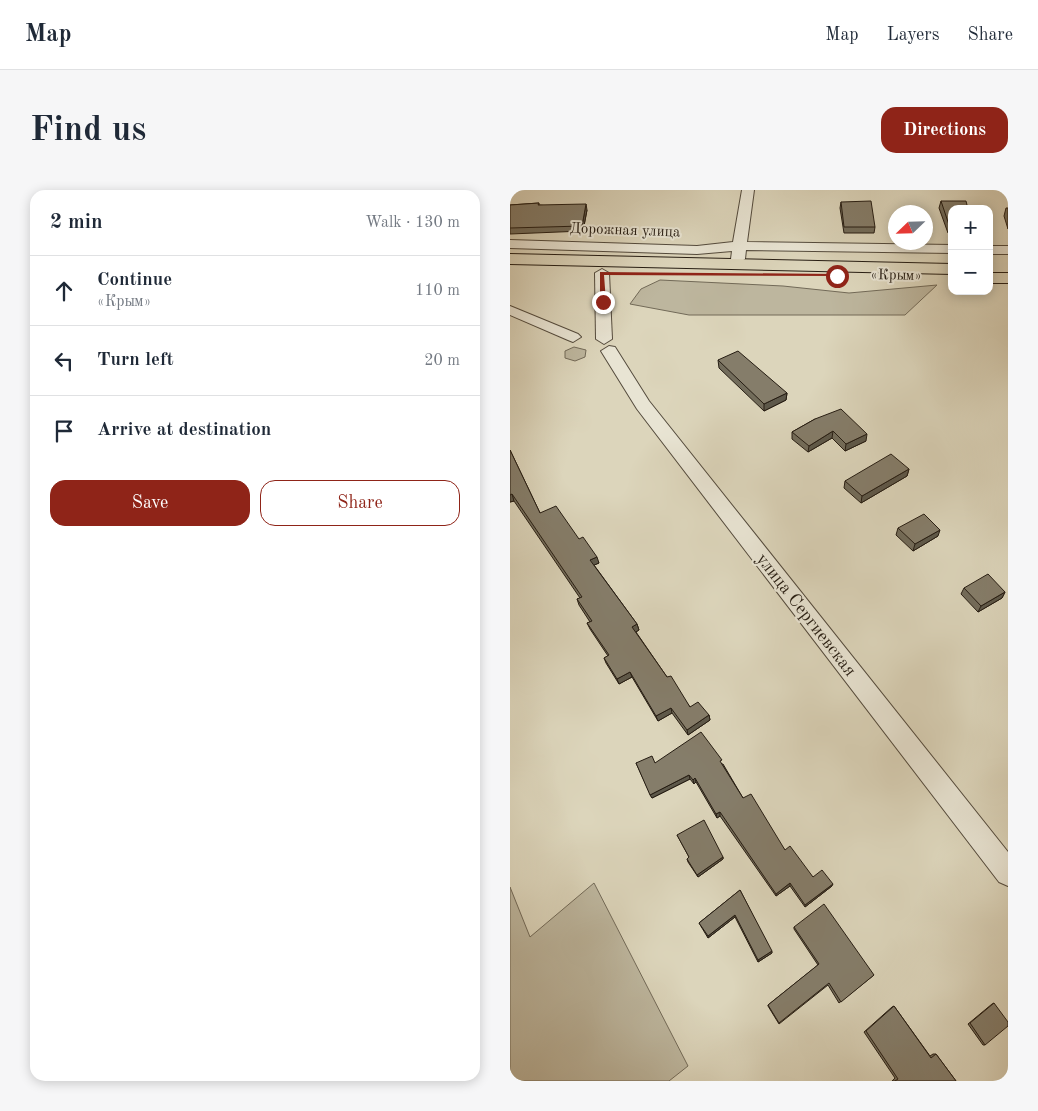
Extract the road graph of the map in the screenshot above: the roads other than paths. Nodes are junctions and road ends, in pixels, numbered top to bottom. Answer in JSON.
{"nodes":[{"id":1,"x":748,"y":190,"type":"edge"},
{"id":2,"x":510,"y":244,"type":"edge"},
{"id":3,"x":739,"y":246,"type":"junction"},
{"id":4,"x":948,"y":249,"type":"edge"},
{"id":5,"x":993,"y":250,"type":"edge"},
{"id":6,"x":1008,"y":250,"type":"edge"},
{"id":7,"x":510,"y":259,"type":"edge"},
{"id":8,"x":738,"y":264,"type":"junction"},
{"id":9,"x":948,"y":269,"type":"edge"},
{"id":10,"x":993,"y":269,"type":"edge"},
{"id":11,"x":1008,"y":269,"type":"edge"},
{"id":12,"x":510,"y":270,"type":"edge"},
{"id":13,"x":602,"y":273,"type":"junction"},
{"id":14,"x":948,"y":277,"type":"edge"},
{"id":15,"x":993,"y":278,"type":"edge"},
{"id":16,"x":1008,"y":278,"type":"edge"},
{"id":17,"x":510,"y":310,"type":"edge"},
{"id":18,"x":573,"y":336,"type":"dead end"},
{"id":19,"x":1008,"y":874,"type":"edge"}],
"edges":[{"from":1,"to":3,"type":"street"},
{"from":2,"to":3,"type":"street","name":"Дорожная улица"},
{"from":3,"to":4,"type":"street","name":"Дорожная улица"},
{"from":3,"to":8,"type":"street"},
{"from":5,"to":6,"type":"street"},
{"from":7,"to":8,"type":"main road"},
{"from":8,"to":9,"type":"main road"},
{"from":10,"to":11,"type":"main road"},
{"from":12,"to":13,"type":"main road","name":"«Крым»"},
{"from":13,"to":14,"type":"main road","name":"«Крым»"},
{"from":13,"to":19,"type":"street","name":"улица Сергиевская"},
{"from":15,"to":16,"type":"main road"},
{"from":17,"to":18,"type":"street"}]}
